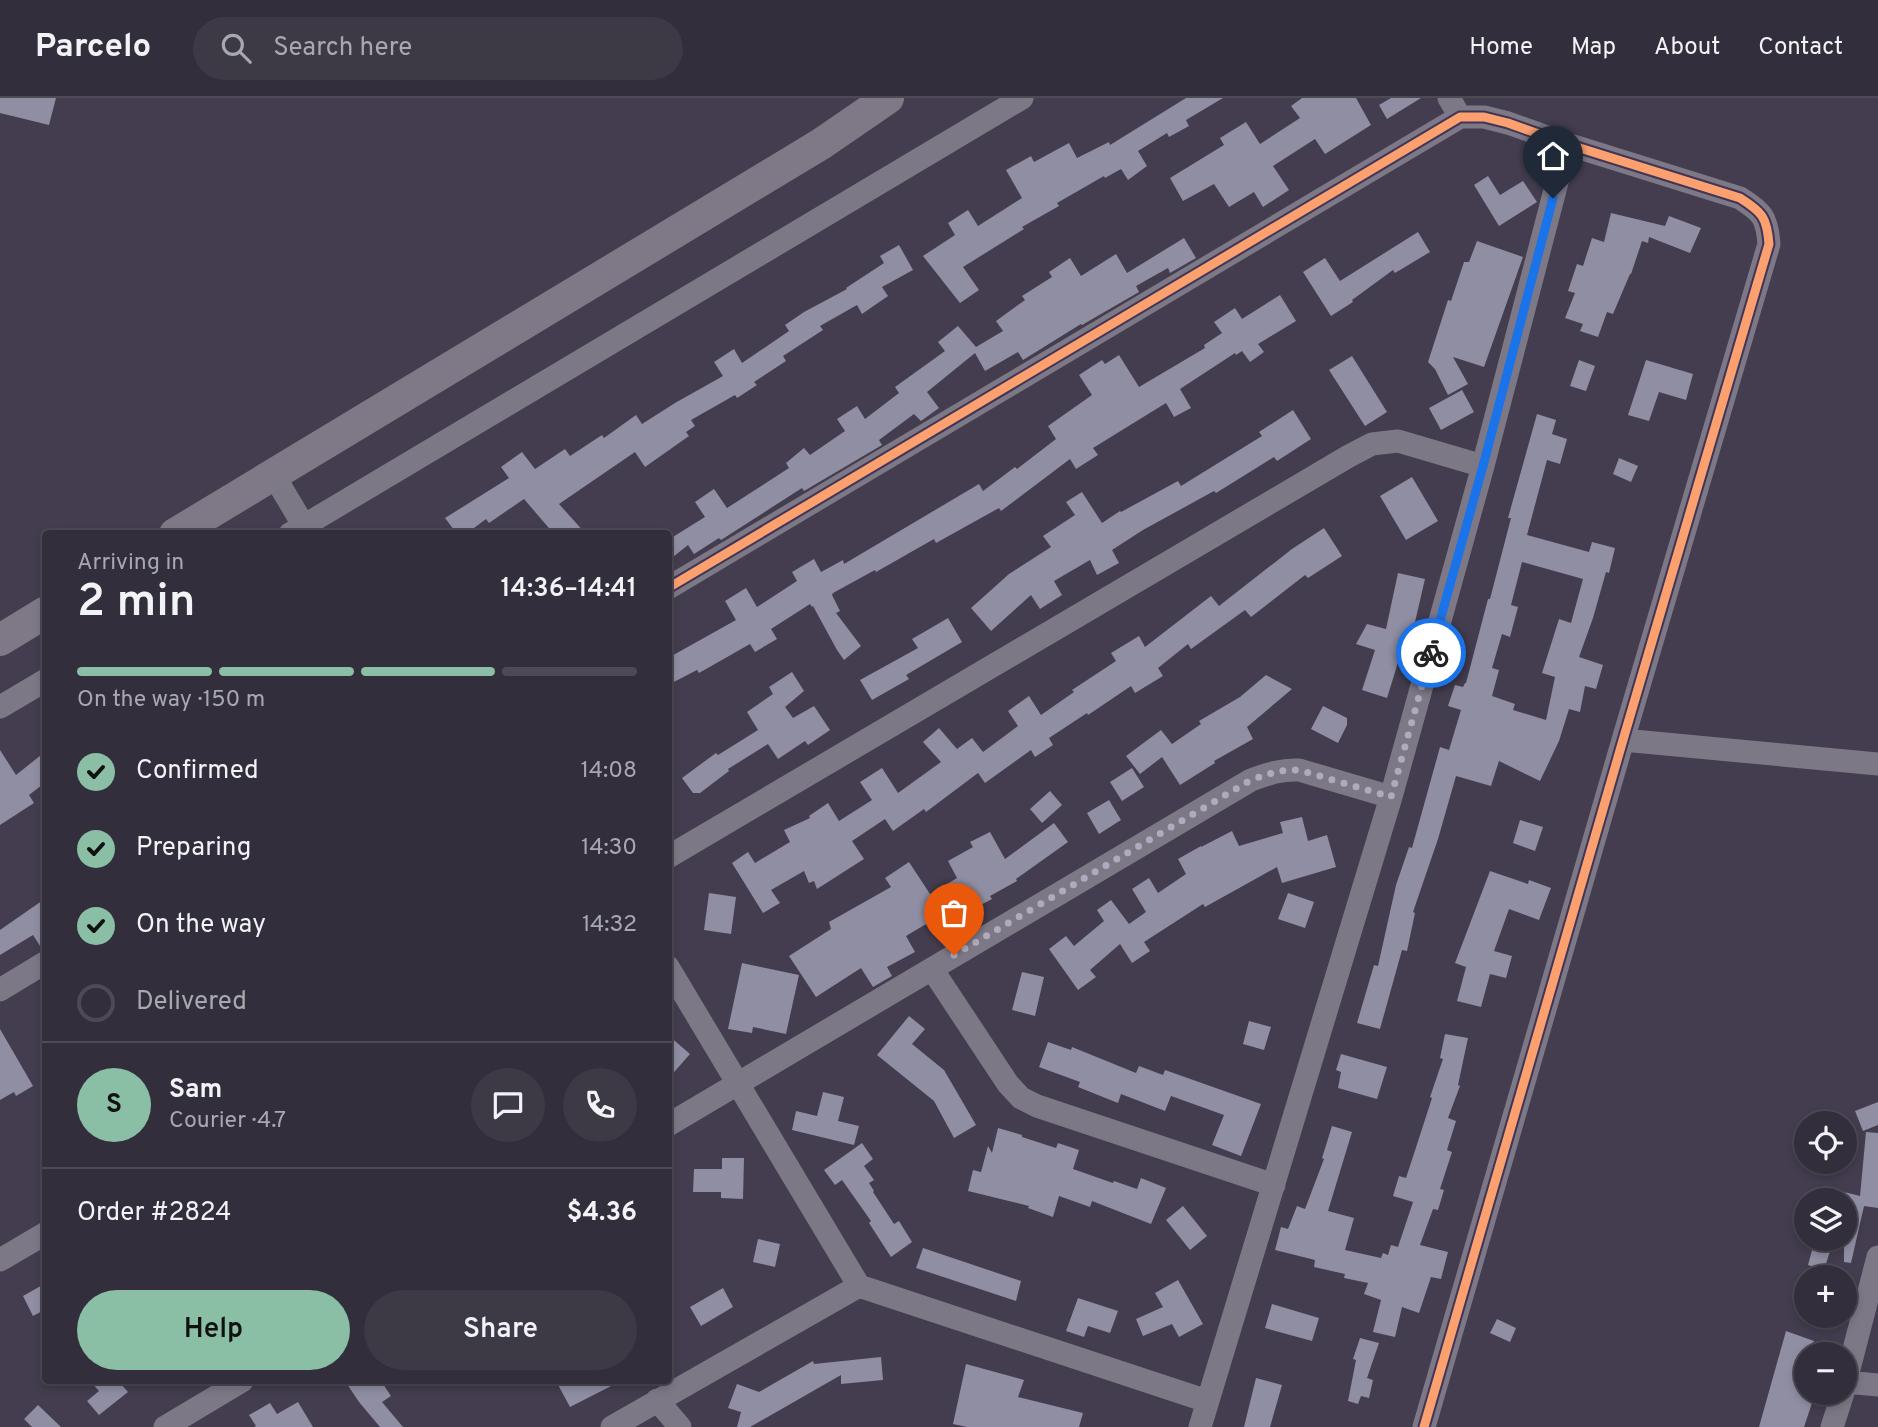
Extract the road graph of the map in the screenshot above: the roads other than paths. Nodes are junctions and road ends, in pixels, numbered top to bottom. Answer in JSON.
{"nodes":[{"id":1,"x":888,"y":98,"type":"edge"},
{"id":2,"x":1022,"y":98,"type":"edge"},
{"id":3,"x":1454,"y":107,"type":"edge"},
{"id":4,"x":1567,"y":144,"type":"junction"},
{"id":5,"x":1483,"y":466,"type":"junction"},
{"id":6,"x":273,"y":474,"type":"junction"},
{"id":7,"x":182,"y":530,"type":"edge"},
{"id":8,"x":297,"y":530,"type":"edge"},
{"id":9,"x":672,"y":587,"type":"edge"},
{"id":10,"x":42,"y":614,"type":"edge"},
{"id":11,"x":0,"y":640,"type":"edge"},
{"id":12,"x":42,"y":682,"type":"edge"},
{"id":13,"x":0,"y":707,"type":"edge"},
{"id":14,"x":1623,"y":740,"type":"junction"},
{"id":15,"x":1878,"y":764,"type":"edge"},
{"id":16,"x":1391,"y":797,"type":"junction"},
{"id":17,"x":672,"y":855,"type":"edge"},
{"id":18,"x":42,"y":964,"type":"edge"},
{"id":19,"x":932,"y":969,"type":"junction"},
{"id":20,"x":672,"y":975,"type":"edge"},
{"id":21,"x":0,"y":990,"type":"edge"},
{"id":22,"x":737,"y":1084,"type":"junction"},
{"id":23,"x":672,"y":1123,"type":"edge"},
{"id":24,"x":1274,"y":1185,"type":"junction"},
{"id":25,"x":42,"y":1235,"type":"edge"},
{"id":26,"x":1878,"y":1257,"type":"edge"},
{"id":27,"x":0,"y":1260,"type":"edge"},
{"id":28,"x":859,"y":1286,"type":"junction"},
{"id":29,"x":1857,"y":1342,"type":"edge"},
{"id":30,"x":237,"y":1384,"type":"edge"},
{"id":31,"x":1878,"y":1385,"type":"edge"},
{"id":32,"x":1857,"y":1387,"type":"edge"},
{"id":33,"x":657,"y":1400,"type":"junction"},
{"id":34,"x":1207,"y":1401,"type":"junction"},
{"id":35,"x":1839,"y":1405,"type":"edge"},
{"id":36,"x":165,"y":1427,"type":"edge"},
{"id":37,"x":612,"y":1427,"type":"edge"},
{"id":38,"x":680,"y":1427,"type":"edge"},
{"id":39,"x":1200,"y":1427,"type":"edge"},
{"id":40,"x":1424,"y":1427,"type":"edge"},
{"id":41,"x":1832,"y":1427,"type":"edge"}],
"edges":[{"from":1,"to":6,"type":"main road"},
{"from":2,"to":8,"type":"street"},
{"from":3,"to":4,"type":"street"},
{"from":3,"to":9,"type":"street"},
{"from":4,"to":5,"type":"street"},
{"from":4,"to":14,"type":"street"},
{"from":5,"to":16,"type":"street"},
{"from":5,"to":17,"type":"street"},
{"from":6,"to":7,"type":"main road"},
{"from":6,"to":8,"type":"street"},
{"from":10,"to":11,"type":"main road"},
{"from":12,"to":13,"type":"street"},
{"from":14,"to":15,"type":"street"},
{"from":14,"to":40,"type":"street"},
{"from":16,"to":19,"type":"street"},
{"from":16,"to":24,"type":"street"},
{"from":18,"to":21,"type":"street"},
{"from":19,"to":22,"type":"street"},
{"from":19,"to":24,"type":"street"},
{"from":20,"to":22,"type":"street"},
{"from":22,"to":23,"type":"street"},
{"from":22,"to":28,"type":"street"},
{"from":24,"to":34,"type":"street"},
{"from":25,"to":27,"type":"street"},
{"from":26,"to":29,"type":"street"},
{"from":28,"to":33,"type":"street"},
{"from":28,"to":34,"type":"street"},
{"from":30,"to":36,"type":"street"},
{"from":31,"to":32,"type":"street"},
{"from":33,"to":37,"type":"street"},
{"from":33,"to":38,"type":"street"},
{"from":34,"to":39,"type":"street"},
{"from":35,"to":41,"type":"street"}]}
